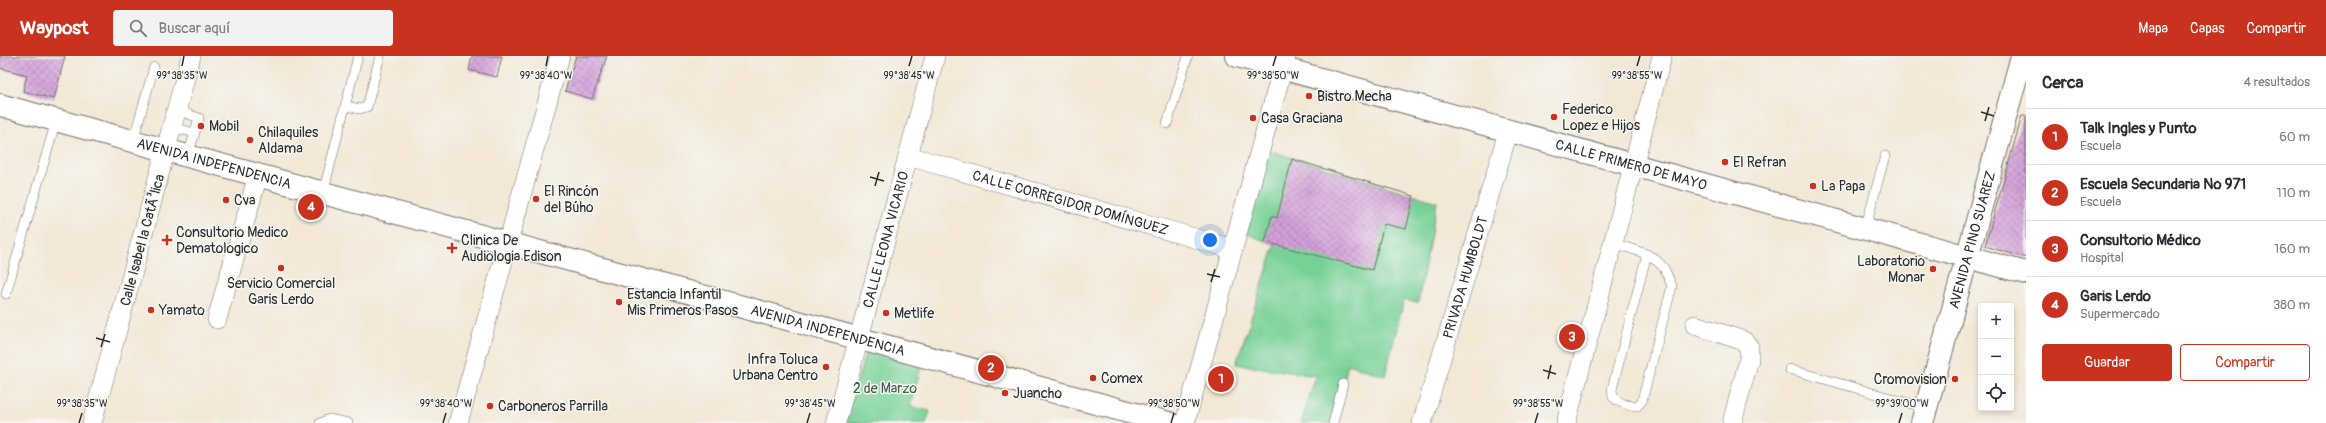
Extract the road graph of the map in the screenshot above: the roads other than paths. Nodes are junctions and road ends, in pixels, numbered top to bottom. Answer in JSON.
{"nodes":[{"id":1,"x":191,"y":56,"type":"edge"},
{"id":2,"x":358,"y":56,"type":"edge"},
{"id":3,"x":380,"y":56,"type":"edge"},
{"id":4,"x":560,"y":56,"type":"edge"},
{"id":5,"x":935,"y":56,"type":"edge"},
{"id":6,"x":1188,"y":56,"type":"edge"},
{"id":7,"x":1237,"y":56,"type":"edge"},
{"id":8,"x":1662,"y":56,"type":"edge"},
{"id":9,"x":2022,"y":56,"type":"edge"},
{"id":10,"x":1284,"y":62,"type":"edge"},
{"id":11,"x":154,"y":67,"type":"dead end"},
{"id":12,"x":0,"y":104,"type":"edge"},
{"id":13,"x":346,"y":106,"type":"junction"},
{"id":14,"x":175,"y":118,"type":"junction"},
{"id":15,"x":57,"y":120,"type":"junction"},
{"id":16,"x":1167,"y":124,"type":"dead end"},
{"id":17,"x":1508,"y":132,"type":"junction"},
{"id":18,"x":194,"y":133,"type":"junction"},
{"id":19,"x":134,"y":141,"type":"junction"},
{"id":20,"x":166,"y":150,"type":"junction"},
{"id":21,"x":188,"y":156,"type":"junction"},
{"id":22,"x":908,"y":156,"type":"junction"},
{"id":23,"x":1885,"y":156,"type":"dead end"},
{"id":24,"x":1633,"y":166,"type":"junction"},
{"id":25,"x":256,"y":183,"type":"junction"},
{"id":26,"x":323,"y":193,"type":"junction"},
{"id":27,"x":1865,"y":229,"type":"junction"},
{"id":28,"x":507,"y":242,"type":"junction"},
{"id":29,"x":1613,"y":243,"type":"junction"},
{"id":30,"x":1233,"y":249,"type":"junction"},
{"id":31,"x":1647,"y":254,"type":"junction"},
{"id":32,"x":1967,"y":256,"type":"junction"},
{"id":33,"x":2026,"y":273,"type":"edge"},
{"id":34,"x":6,"y":294,"type":"dead end"},
{"id":35,"x":217,"y":319,"type":"dead end"},
{"id":36,"x":1695,"y":325,"type":"dead end"},
{"id":37,"x":859,"y":338,"type":"junction"},
{"id":38,"x":1789,"y":369,"type":"dead end"},
{"id":39,"x":1343,"y":384,"type":"dead end"},
{"id":40,"x":1924,"y":416,"type":"edge"},
{"id":41,"x":92,"y":423,"type":"edge"},
{"id":42,"x":320,"y":423,"type":"edge"},
{"id":43,"x":348,"y":423,"type":"edge"},
{"id":44,"x":458,"y":423,"type":"edge"},
{"id":45,"x":836,"y":423,"type":"edge"},
{"id":46,"x":1170,"y":423,"type":"edge"},
{"id":47,"x":1186,"y":423,"type":"edge"},
{"id":48,"x":1333,"y":423,"type":"edge"},
{"id":49,"x":1422,"y":423,"type":"edge"},
{"id":50,"x":1566,"y":423,"type":"edge"},
{"id":51,"x":1732,"y":423,"type":"edge"}],
"edges":[{"from":1,"to":14,"type":"street","name":"Calle Isabel la CatÃ³lica"},
{"from":2,"to":13,"type":"lane"},
{"from":3,"to":13,"type":"lane"},
{"from":4,"to":28,"type":"street"},
{"from":5,"to":22,"type":"street","name":"CALLE LEONA VICARIO"},
{"from":6,"to":16,"type":"lane"},
{"from":7,"to":10,"type":"main road","name":"CALLE PRIMERO DE MAYO"},
{"from":8,"to":24,"type":"street"},
{"from":9,"to":32,"type":"main road","name":"AVENIDA PINO SUAREZ"},
{"from":10,"to":17,"type":"main road","name":"CALLE PRIMERO DE MAYO"},
{"from":10,"to":30,"type":"street"},
{"from":11,"to":19,"type":"lane"},
{"from":12,"to":15,"type":"main road","name":"AVENIDA INDEPENDENCIA"},
{"from":13,"to":26,"type":"lane"},
{"from":14,"to":18,"type":"lane"},
{"from":14,"to":18,"type":"lane"},
{"from":14,"to":20,"type":"street","name":"Calle Isabel la CatÃ³lica"},
{"from":15,"to":19,"type":"main road","name":"AVENIDA INDEPENDENCIA"},
{"from":15,"to":34,"type":"lane"},
{"from":17,"to":24,"type":"main road","name":"CALLE PRIMERO DE MAYO"},
{"from":17,"to":49,"type":"street","name":"PRIVADA HUMBOLDT"},
{"from":18,"to":21,"type":"lane"},
{"from":19,"to":20,"type":"main road","name":"AVENIDA INDEPENDENCIA"},
{"from":20,"to":21,"type":"main road","name":"AVENIDA INDEPENDENCIA"},
{"from":20,"to":41,"type":"street","name":"Calle Isabel la CatÃ³lica"},
{"from":21,"to":25,"type":"main road","name":"AVENIDA INDEPENDENCIA"},
{"from":22,"to":30,"type":"street","name":"CALLE CORREGIDOR DOMÍNGUEZ"},
{"from":22,"to":37,"type":"street","name":"CALLE LEONA VICARIO"},
{"from":23,"to":27,"type":"lane"},
{"from":24,"to":27,"type":"main road","name":"CALLE PRIMERO DE MAYO"},
{"from":24,"to":29,"type":"street"},
{"from":25,"to":26,"type":"main road","name":"AVENIDA INDEPENDENCIA"},
{"from":25,"to":35,"type":"street"},
{"from":26,"to":28,"type":"main road","name":"AVENIDA INDEPENDENCIA"},
{"from":27,"to":32,"type":"main road","name":"CALLE PRIMERO DE MAYO"},
{"from":28,"to":37,"type":"main road","name":"AVENIDA INDEPENDENCIA"},
{"from":28,"to":44,"type":"street"},
{"from":29,"to":31,"type":"lane"},
{"from":29,"to":50,"type":"street"},
{"from":30,"to":47,"type":"street"},
{"from":31,"to":31,"type":"lane"},
{"from":32,"to":33,"type":"main road","name":"CALLE PRIMERO DE MAYO"},
{"from":32,"to":40,"type":"main road","name":"AVENIDA PINO SUAREZ"},
{"from":36,"to":51,"type":"street"},
{"from":37,"to":45,"type":"street","name":"CALLE LEONA VICARIO"},
{"from":37,"to":46,"type":"main road","name":"AVENIDA INDEPENDENCIA"},
{"from":38,"to":40,"type":"lane"},
{"from":39,"to":48,"type":"lane"},
{"from":42,"to":43,"type":"lane"}]}
